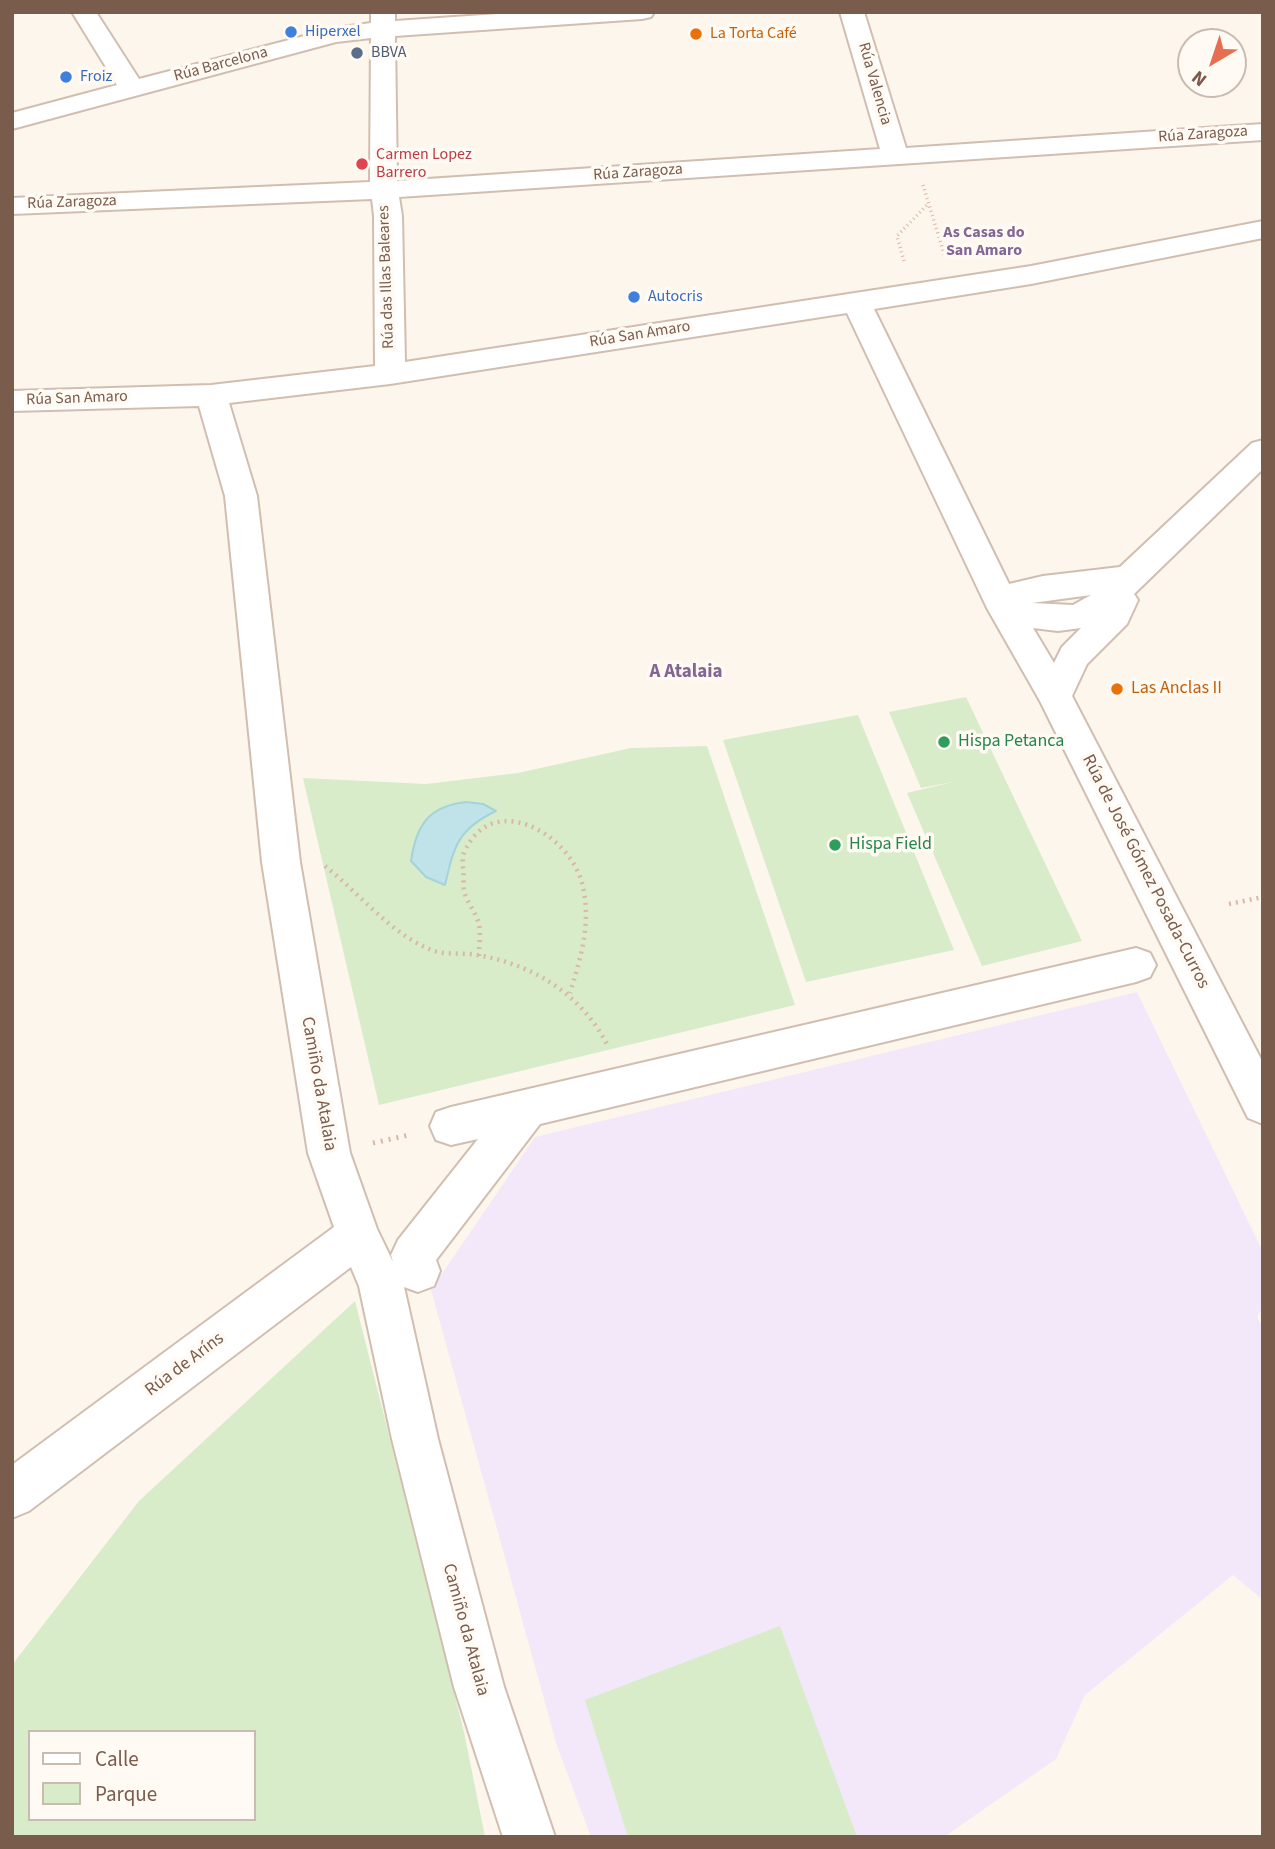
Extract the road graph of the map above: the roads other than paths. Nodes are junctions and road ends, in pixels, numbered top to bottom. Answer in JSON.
{"nodes":[{"id":1,"x":84,"y":12,"type":"edge"},
{"id":2,"x":642,"y":12,"type":"edge"},
{"id":3,"x":852,"y":12,"type":"edge"},
{"id":4,"x":383,"y":20,"type":"edge"},
{"id":5,"x":132,"y":88,"type":"junction"},
{"id":6,"x":12,"y":121,"type":"edge"},
{"id":7,"x":1263,"y":132,"type":"edge"},
{"id":8,"x":895,"y":156,"type":"junction"},
{"id":9,"x":384,"y":190,"type":"junction"},
{"id":10,"x":12,"y":206,"type":"edge"},
{"id":11,"x":1263,"y":229,"type":"edge"},
{"id":12,"x":856,"y":302,"type":"junction"},
{"id":13,"x":390,"y":374,"type":"junction"},
{"id":14,"x":211,"y":395,"type":"junction"},
{"id":15,"x":12,"y":401,"type":"edge"},
{"id":16,"x":1263,"y":451,"type":"edge"},
{"id":17,"x":1129,"y":578,"type":"junction"},
{"id":18,"x":1004,"y":608,"type":"junction"},
{"id":19,"x":1055,"y":696,"type":"junction"},
{"id":20,"x":1136,"y":965,"type":"dead end"},
{"id":21,"x":1263,"y":1105,"type":"edge"},
{"id":22,"x":527,"y":1108,"type":"junction"},
{"id":23,"x":451,"y":1126,"type":"road end"},
{"id":24,"x":358,"y":1235,"type":"junction"},
{"id":25,"x":418,"y":1271,"type":"dead end"},
{"id":26,"x":12,"y":1494,"type":"edge"},
{"id":27,"x":529,"y":1837,"type":"edge"}],
"edges":[{"from":1,"to":5,"type":"street"},
{"from":2,"to":4,"type":"street","name":"Rúa Barcelona"},
{"from":3,"to":8,"type":"street","name":"Rúa Valencia"},
{"from":4,"to":5,"type":"street","name":"Rúa Barcelona"},
{"from":4,"to":9,"type":"street","name":"Rúa das Illas Baleares"},
{"from":5,"to":6,"type":"street","name":"Rúa Barcelona"},
{"from":7,"to":8,"type":"street","name":"Rúa Zaragoza"},
{"from":8,"to":9,"type":"street","name":"Rúa Zaragoza"},
{"from":9,"to":10,"type":"street","name":"Rúa Zaragoza"},
{"from":9,"to":13,"type":"street","name":"Rúa das Illas Baleares"},
{"from":11,"to":12,"type":"street","name":"Rúa San Amaro"},
{"from":12,"to":13,"type":"street","name":"Rúa San Amaro"},
{"from":12,"to":18,"type":"street","name":"Rúa de José Gómez Posada-Curros"},
{"from":13,"to":14,"type":"street","name":"Rúa San Amaro"},
{"from":14,"to":15,"type":"street","name":"Rúa San Amaro"},
{"from":14,"to":24,"type":"street","name":"Camiño da Atalaia"},
{"from":16,"to":17,"type":"street"},
{"from":17,"to":18,"type":"street"},
{"from":17,"to":19,"type":"street"},
{"from":18,"to":19,"type":"street","name":"Rúa de José Gómez Posada-Curros"},
{"from":19,"to":21,"type":"street","name":"Rúa de José Gómez Posada-Curros"},
{"from":20,"to":22,"type":"street"},
{"from":22,"to":23,"type":"street"},
{"from":22,"to":25,"type":"street"},
{"from":24,"to":26,"type":"street","name":"Rúa de Aríns"},
{"from":24,"to":27,"type":"street","name":"Camiño da Atalaia"}]}
